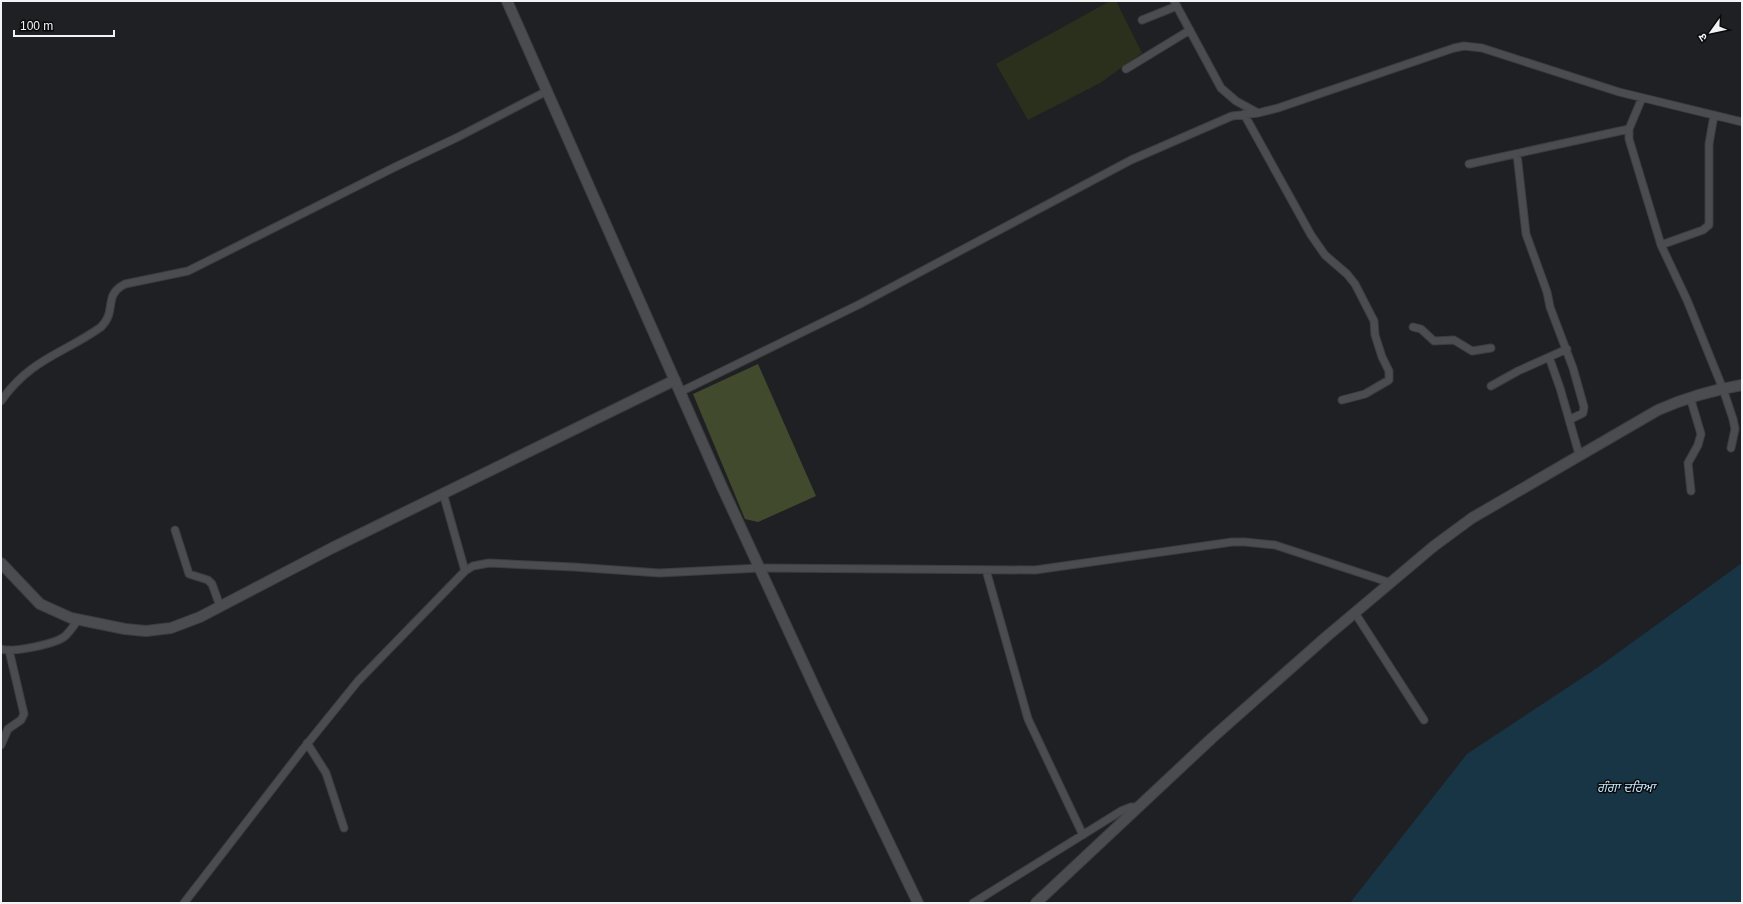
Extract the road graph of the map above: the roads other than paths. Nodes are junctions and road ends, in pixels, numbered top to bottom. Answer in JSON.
{"nodes":[{"id":1,"x":507,"y":1,"type":"edge"},
{"id":2,"x":1175,"y":4,"type":"edge"},
{"id":3,"x":1142,"y":20,"type":"dead end"},
{"id":4,"x":1190,"y":30,"type":"junction"},
{"id":5,"x":1126,"y":69,"type":"dead end"},
{"id":6,"x":547,"y":91,"type":"junction"},
{"id":7,"x":1642,"y":98,"type":"junction"},
{"id":8,"x":1258,"y":113,"type":"junction"},
{"id":9,"x":1244,"y":114,"type":"junction"},
{"id":10,"x":1714,"y":115,"type":"junction"},
{"id":11,"x":1742,"y":122,"type":"edge"},
{"id":12,"x":1629,"y":129,"type":"junction"},
{"id":13,"x":1517,"y":154,"type":"junction"},
{"id":14,"x":1469,"y":164,"type":"dead end"},
{"id":15,"x":1661,"y":244,"type":"junction"},
{"id":16,"x":1413,"y":327,"type":"dead end"},
{"id":17,"x":1491,"y":348,"type":"dead end"},
{"id":18,"x":1567,"y":349,"type":"junction"},
{"id":19,"x":1549,"y":357,"type":"junction"},
{"id":20,"x":675,"y":380,"type":"junction"},
{"id":21,"x":1742,"y":385,"type":"edge"},
{"id":22,"x":1491,"y":386,"type":"dead end"},
{"id":23,"x":1723,"y":389,"type":"junction"},
{"id":24,"x":680,"y":392,"type":"junction"},
{"id":25,"x":1690,"y":398,"type":"junction"},
{"id":26,"x":1342,"y":400,"type":"dead end"},
{"id":27,"x":1,"y":401,"type":"edge"},
{"id":28,"x":1569,"y":420,"type":"junction"},
{"id":29,"x":1731,"y":448,"type":"dead end"},
{"id":30,"x":1580,"y":454,"type":"junction"},
{"id":31,"x":1691,"y":491,"type":"dead end"},
{"id":32,"x":443,"y":494,"type":"junction"},
{"id":33,"x":175,"y":530,"type":"dead end"},
{"id":34,"x":1,"y":563,"type":"edge"},
{"id":35,"x":760,"y":568,"type":"junction"},
{"id":36,"x":986,"y":570,"type":"junction"},
{"id":37,"x":465,"y":571,"type":"junction"},
{"id":38,"x":1391,"y":583,"type":"junction"},
{"id":39,"x":220,"y":606,"type":"junction"},
{"id":40,"x":1355,"y":613,"type":"junction"},
{"id":41,"x":78,"y":620,"type":"junction"},
{"id":42,"x":5,"y":649,"type":"edge"},
{"id":43,"x":1424,"y":720,"type":"dead end"},
{"id":44,"x":307,"y":743,"type":"junction"},
{"id":45,"x":1,"y":745,"type":"edge"},
{"id":46,"x":1139,"y":807,"type":"junction"},
{"id":47,"x":344,"y":828,"type":"dead end"},
{"id":48,"x":1083,"y":835,"type":"junction"},
{"id":49,"x":184,"y":903,"type":"edge"},
{"id":50,"x":918,"y":903,"type":"edge"},
{"id":51,"x":973,"y":903,"type":"edge"},
{"id":52,"x":1036,"y":903,"type":"edge"}],
"edges":[{"from":1,"to":6,"type":"main road"},
{"from":2,"to":3,"type":"street"},
{"from":2,"to":4,"type":"street"},
{"from":4,"to":5,"type":"street"},
{"from":4,"to":8,"type":"street"},
{"from":6,"to":20,"type":"main road"},
{"from":6,"to":27,"type":"street"},
{"from":7,"to":8,"type":"street"},
{"from":7,"to":10,"type":"street"},
{"from":7,"to":12,"type":"street"},
{"from":8,"to":9,"type":"street"},
{"from":9,"to":24,"type":"street"},
{"from":9,"to":26,"type":"street"},
{"from":10,"to":11,"type":"street"},
{"from":10,"to":15,"type":"street"},
{"from":12,"to":13,"type":"street"},
{"from":12,"to":15,"type":"street"},
{"from":13,"to":14,"type":"street"},
{"from":13,"to":18,"type":"street"},
{"from":15,"to":23,"type":"street"},
{"from":16,"to":17,"type":"street"},
{"from":18,"to":19,"type":"street"},
{"from":18,"to":28,"type":"street"},
{"from":19,"to":22,"type":"street"},
{"from":19,"to":28,"type":"street"},
{"from":20,"to":24,"type":"main road"},
{"from":20,"to":32,"type":"main road"},
{"from":21,"to":23,"type":"main road"},
{"from":23,"to":25,"type":"main road"},
{"from":23,"to":29,"type":"street"},
{"from":24,"to":35,"type":"main road"},
{"from":25,"to":30,"type":"main road"},
{"from":25,"to":31,"type":"street"},
{"from":28,"to":30,"type":"street"},
{"from":30,"to":38,"type":"main road"},
{"from":32,"to":37,"type":"street"},
{"from":32,"to":39,"type":"main road"},
{"from":33,"to":39,"type":"street"},
{"from":34,"to":41,"type":"main road"},
{"from":35,"to":36,"type":"street"},
{"from":35,"to":37,"type":"street"},
{"from":35,"to":50,"type":"main road"},
{"from":36,"to":38,"type":"street"},
{"from":36,"to":48,"type":"street"},
{"from":37,"to":44,"type":"street"},
{"from":38,"to":40,"type":"main road"},
{"from":39,"to":41,"type":"main road"},
{"from":40,"to":43,"type":"street"},
{"from":40,"to":46,"type":"main road"},
{"from":41,"to":42,"type":"street"},
{"from":42,"to":45,"type":"street"},
{"from":44,"to":47,"type":"street"},
{"from":44,"to":49,"type":"street"},
{"from":46,"to":48,"type":"street"},
{"from":46,"to":52,"type":"main road"},
{"from":48,"to":51,"type":"street"}]}
